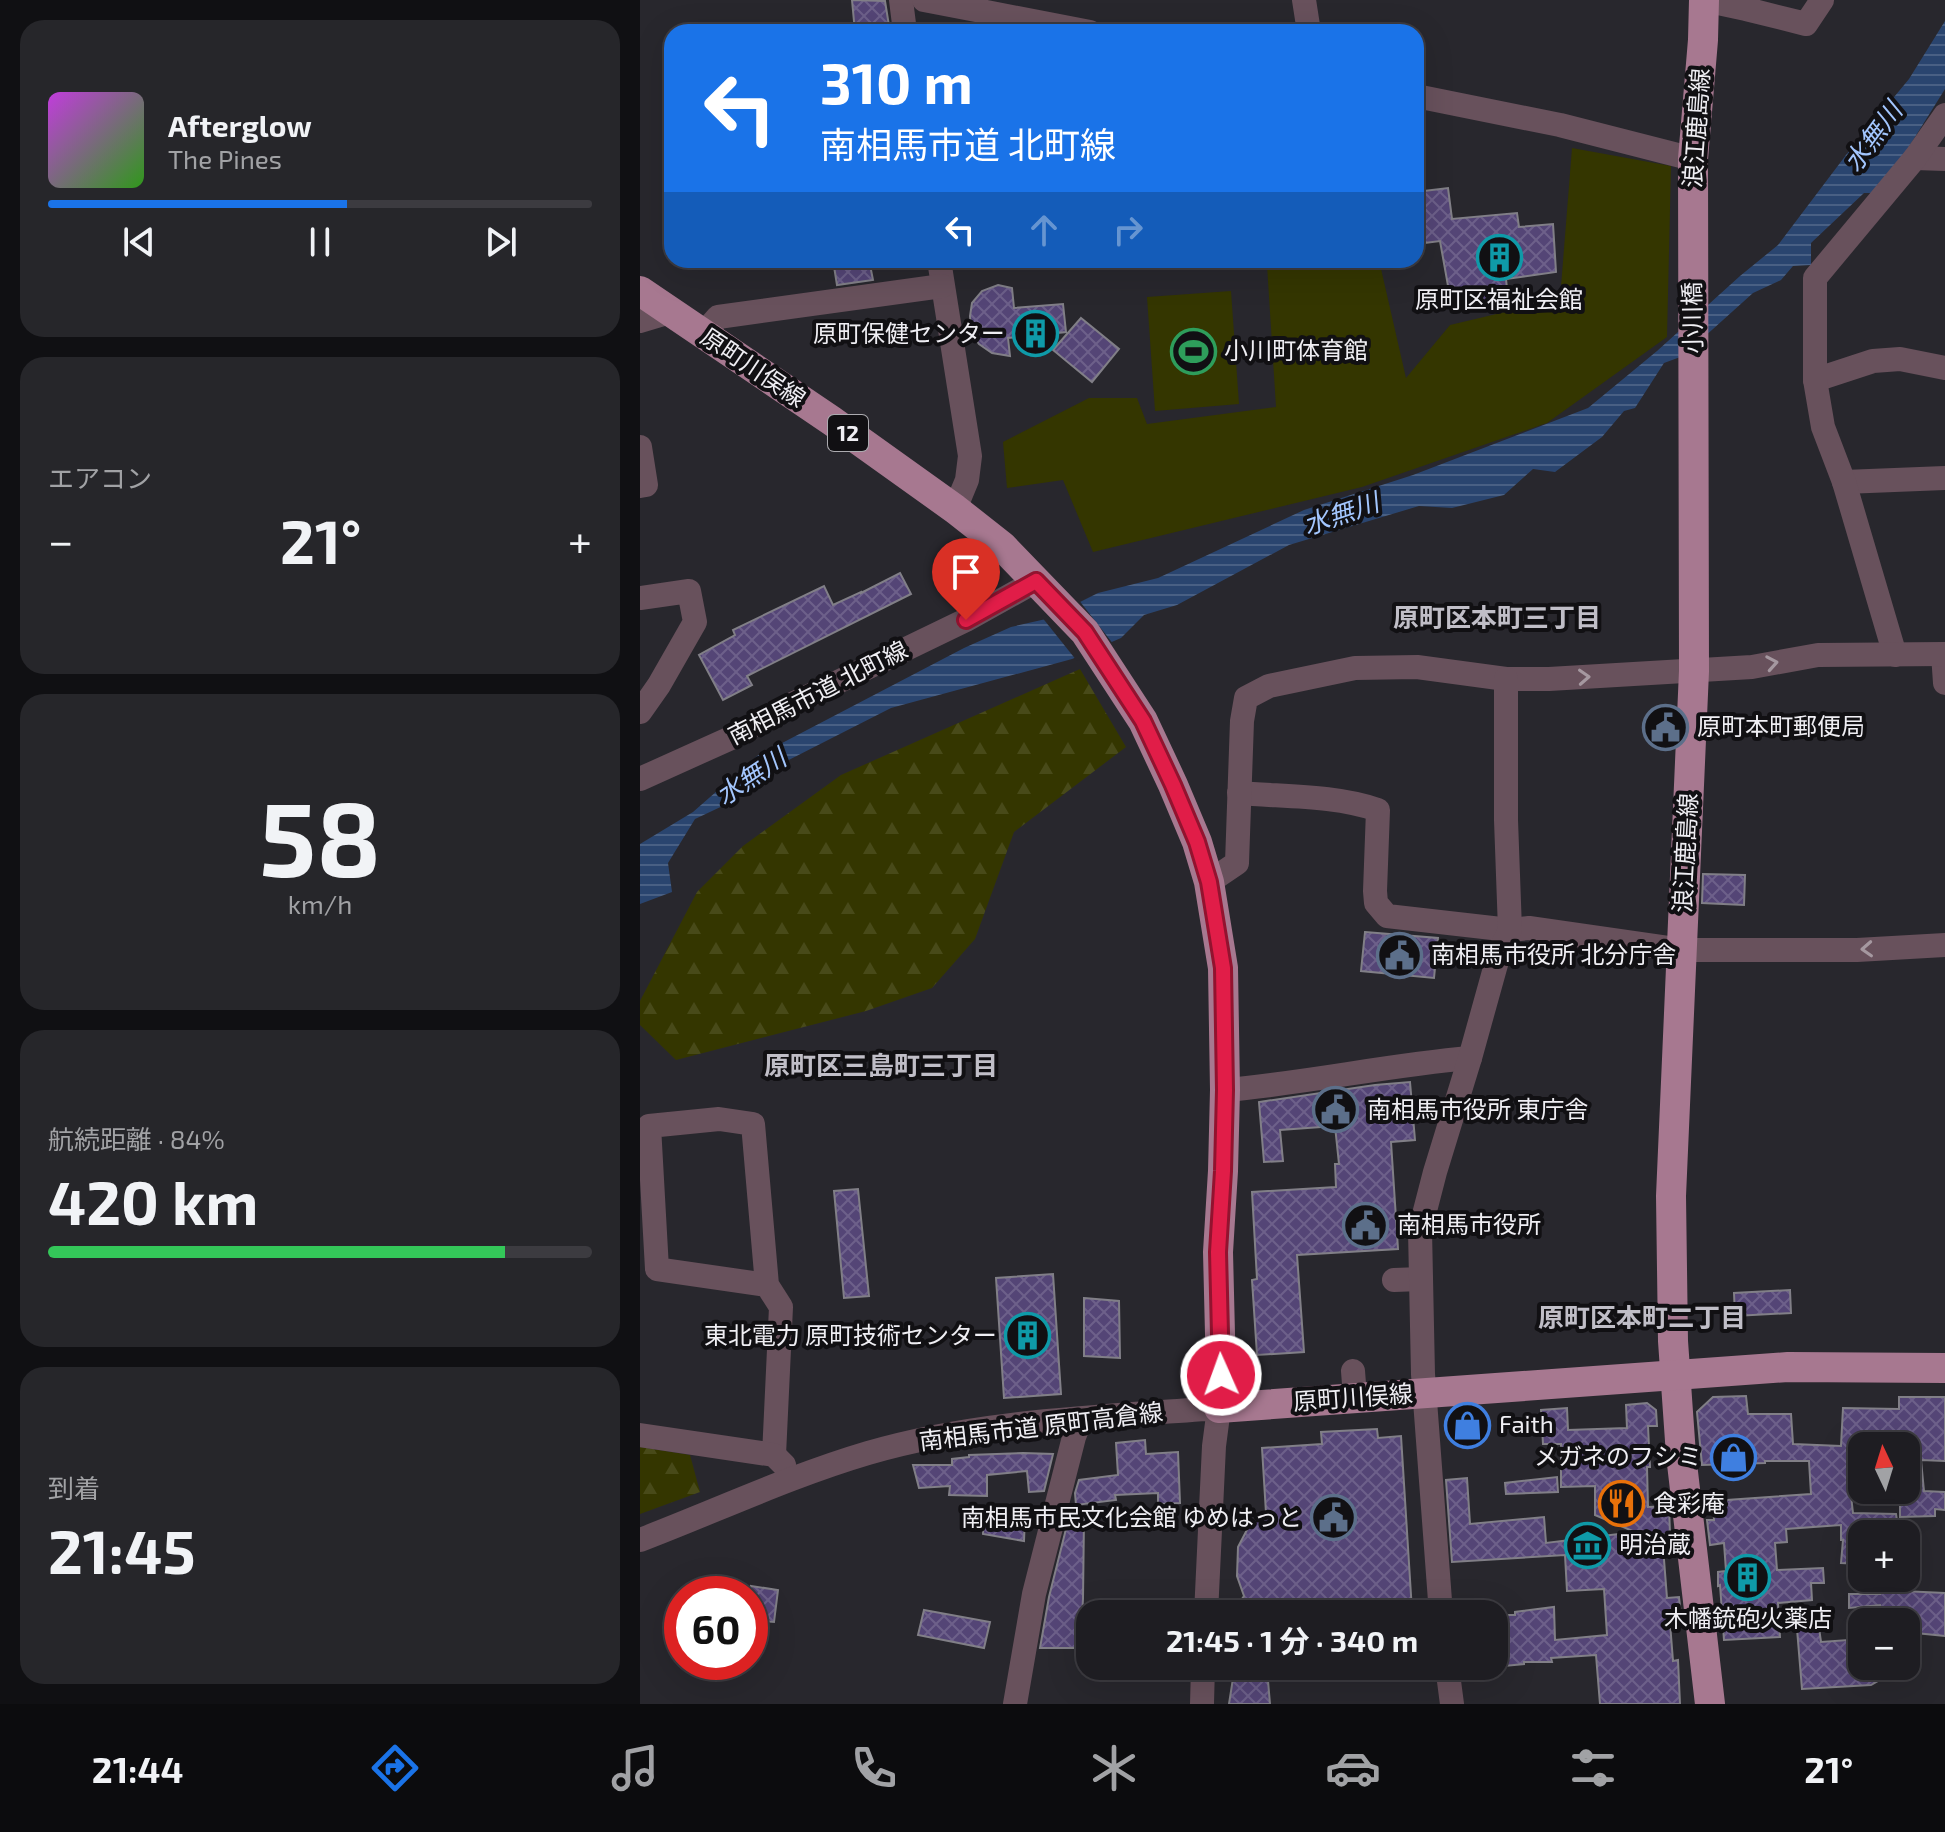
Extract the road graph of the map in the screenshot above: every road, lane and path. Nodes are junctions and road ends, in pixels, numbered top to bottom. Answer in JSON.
{"nodes":[{"id":1,"x":901,"y":0,"type":"edge"},
{"id":2,"x":924,"y":0,"type":"edge"},
{"id":3,"x":1304,"y":0,"type":"edge"},
{"id":4,"x":1704,"y":0,"type":"edge"},
{"id":5,"x":1822,"y":0,"type":"edge"},
{"id":6,"x":1748,"y":4,"type":"edge"},
{"id":7,"x":904,"y":24,"type":"edge"},
{"id":8,"x":1048,"y":24,"type":"edge"},
{"id":9,"x":1308,"y":24,"type":"edge"},
{"id":10,"x":1424,"y":98,"type":"edge"},
{"id":11,"x":1945,"y":115,"type":"edge"},
{"id":12,"x":1915,"y":158,"type":"junction"},
{"id":13,"x":1693,"y":159,"type":"junction"},
{"id":14,"x":1945,"y":159,"type":"edge"},
{"id":15,"x":1692,"y":256,"type":"joint"},
{"id":16,"x":940,"y":268,"type":"edge"},
{"id":17,"x":942,"y":286,"type":"junction"},
{"id":18,"x":640,"y":291,"type":"edge"},
{"id":19,"x":670,"y":312,"type":"junction"},
{"id":20,"x":640,"y":321,"type":"edge"},
{"id":21,"x":703,"y":334,"type":"junction"},
{"id":22,"x":1945,"y":368,"type":"edge"},
{"id":23,"x":1694,"y":380,"type":"joint"},
{"id":24,"x":1815,"y":380,"type":"junction"},
{"id":25,"x":640,"y":447,"type":"edge"},
{"id":26,"x":1945,"y":478,"type":"edge"},
{"id":27,"x":1844,"y":482,"type":"junction"},
{"id":28,"x":640,"y":486,"type":"edge"},
{"id":29,"x":955,"y":509,"type":"junction"},
{"id":30,"x":1041,"y":585,"type":"junction"},
{"id":31,"x":640,"y":598,"type":"edge"},
{"id":32,"x":1944,"y":654,"type":"edge"},
{"id":33,"x":1895,"y":655,"type":"junction"},
{"id":34,"x":1694,"y":671,"type":"junction"},
{"id":35,"x":1506,"y":679,"type":"junction"},
{"id":36,"x":1945,"y":683,"type":"edge"},
{"id":37,"x":640,"y":712,"type":"edge"},
{"id":38,"x":640,"y":779,"type":"edge"},
{"id":39,"x":1239,"y":793,"type":"junction"},
{"id":40,"x":1209,"y":882,"type":"junction"},
{"id":41,"x":1510,"y":930,"type":"junction"},
{"id":42,"x":1945,"y":945,"type":"edge"},
{"id":43,"x":1682,"y":950,"type":"junction"},
{"id":44,"x":1470,"y":1058,"type":"junction"},
{"id":45,"x":1225,"y":1090,"type":"junction"},
{"id":46,"x":1421,"y":1279,"type":"junction"},
{"id":47,"x":1394,"y":1280,"type":"dead end"},
{"id":48,"x":767,"y":1285,"type":"junction"},
{"id":49,"x":1945,"y":1368,"type":"edge"},
{"id":50,"x":1675,"y":1374,"type":"junction"},
{"id":51,"x":1424,"y":1394,"type":"junction"},
{"id":52,"x":1219,"y":1408,"type":"junction"},
{"id":53,"x":1081,"y":1419,"type":"junction"},
{"id":54,"x":640,"y":1435,"type":"edge"},
{"id":55,"x":774,"y":1455,"type":"junction"},
{"id":56,"x":796,"y":1478,"type":"junction"},
{"id":57,"x":640,"y":1540,"type":"edge"},
{"id":58,"x":1207,"y":1600,"type":"edge"},
{"id":59,"x":1440,"y":1600,"type":"edge"},
{"id":60,"x":1203,"y":1680,"type":"edge"},
{"id":61,"x":1449,"y":1680,"type":"edge"},
{"id":62,"x":1015,"y":1704,"type":"edge"},
{"id":63,"x":1202,"y":1704,"type":"edge"},
{"id":64,"x":1452,"y":1704,"type":"edge"},
{"id":65,"x":1710,"y":1704,"type":"edge"}],
"edges":[{"from":1,"to":7,"type":"street"},
{"from":2,"to":8,"type":"street"},
{"from":3,"to":9,"type":"street"},
{"from":4,"to":6,"type":"street"},
{"from":4,"to":13,"type":"main road","name":"浪江鹿島線"},
{"from":5,"to":6,"type":"street"},
{"from":10,"to":13,"type":"street"},
{"from":11,"to":12,"type":"street"},
{"from":12,"to":14,"type":"street"},
{"from":12,"to":24,"type":"street"},
{"from":13,"to":15,"type":"main road","name":"浪江鹿島線"},
{"from":15,"to":23,"type":"main road","name":"小川橋"},
{"from":16,"to":17,"type":"street"},
{"from":17,"to":21,"type":"street"},
{"from":17,"to":29,"type":"street"},
{"from":18,"to":19,"type":"main road","name":"原町川俣線","number":"12"},
{"from":19,"to":20,"type":"street"},
{"from":19,"to":21,"type":"main road","name":"原町川俣線","number":"12"},
{"from":21,"to":29,"type":"main road","name":"原町川俣線","number":"12"},
{"from":22,"to":24,"type":"street"},
{"from":23,"to":34,"type":"main road","name":"浪江鹿島線"},
{"from":24,"to":27,"type":"street"},
{"from":25,"to":28,"type":"street"},
{"from":26,"to":27,"type":"street"},
{"from":27,"to":33,"type":"street"},
{"from":29,"to":30,"type":"main road","name":"原町川俣線","number":"12"},
{"from":30,"to":38,"type":"street","name":"南相馬市道 北町線"},
{"from":30,"to":40,"type":"main road","name":"原町川俣線","number":"12"},
{"from":31,"to":37,"type":"street"},
{"from":32,"to":33,"type":"street"},
{"from":32,"to":36,"type":"street"},
{"from":34,"to":33,"type":"street","one_way":true},
{"from":35,"to":34,"type":"street","one_way":true},
{"from":34,"to":43,"type":"main road","name":"浪江鹿島線"},
{"from":35,"to":39,"type":"street"},
{"from":35,"to":41,"type":"street"},
{"from":39,"to":40,"type":"street"},
{"from":39,"to":41,"type":"street"},
{"from":40,"to":45,"type":"main road","name":"原町川俣線","number":"12"},
{"from":41,"to":43,"type":"street"},
{"from":41,"to":44,"type":"street"},
{"from":42,"to":43,"type":"street","one_way":true},
{"from":43,"to":50,"type":"main road","name":"浪江鹿島線"},
{"from":44,"to":45,"type":"street"},
{"from":44,"to":46,"type":"street"},
{"from":45,"to":52,"type":"main road","name":"原町川俣線","number":"12"},
{"from":46,"to":47,"type":"street"},
{"from":46,"to":51,"type":"street"},
{"from":48,"to":48,"type":"street"},
{"from":48,"to":55,"type":"street"},
{"from":49,"to":50,"type":"main road","name":"原町川俣線"},
{"from":50,"to":51,"type":"main road","name":"原町川俣線"},
{"from":50,"to":65,"type":"main road","name":"浪江鹿島線"},
{"from":51,"to":52,"type":"main road","name":"原町川俣線"},
{"from":51,"to":59,"type":"street"},
{"from":52,"to":53,"type":"street","name":"南相馬市道 原町高倉線"},
{"from":52,"to":58,"type":"street"},
{"from":53,"to":56,"type":"street","name":"南相馬市道 原町高倉線"},
{"from":53,"to":62,"type":"street"},
{"from":54,"to":55,"type":"street"},
{"from":55,"to":56,"type":"street"},
{"from":56,"to":57,"type":"street","name":"南相馬市道 原町高倉線"},
{"from":60,"to":63,"type":"street"},
{"from":61,"to":64,"type":"street"}]}
